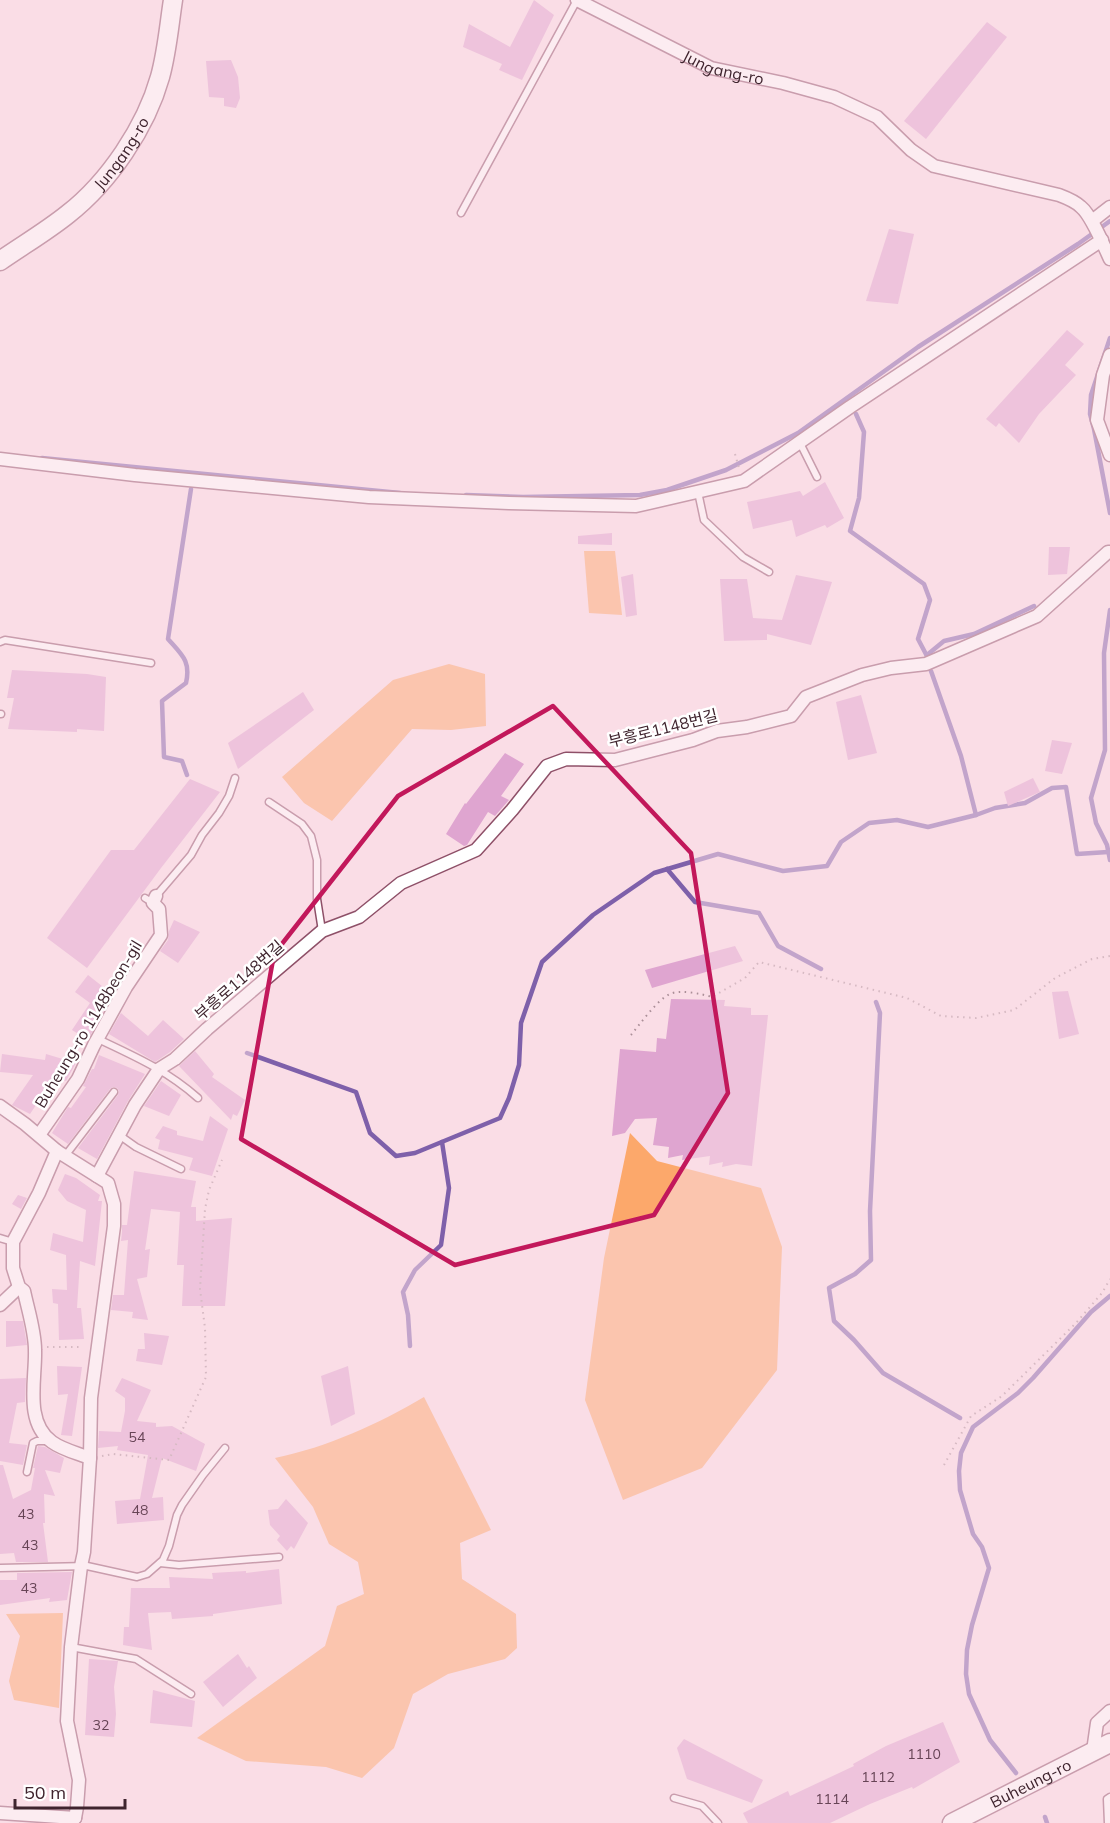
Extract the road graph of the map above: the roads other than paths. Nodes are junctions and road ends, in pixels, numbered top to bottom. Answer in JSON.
{"nodes":[{"id":1,"x":164,"y":0,"type":"edge"},
{"id":2,"x":173,"y":0,"type":"edge"},
{"id":3,"x":577,"y":0,"type":"edge"},
{"id":4,"x":166,"y":52,"type":"junction"},
{"id":5,"x":1110,"y":207,"type":"edge"},
{"id":6,"x":461,"y":213,"type":"dead end"},
{"id":7,"x":1092,"y":224,"type":"junction"},
{"id":8,"x":1102,"y":240,"type":"junction"},
{"id":9,"x":2,"y":257,"type":"edge"},
{"id":10,"x":1110,"y":259,"type":"edge"},
{"id":11,"x":1110,"y":355,"type":"edge"},
{"id":12,"x":800,"y":442,"type":"junction"},
{"id":13,"x":1110,"y":455,"type":"edge"},
{"id":14,"x":0,"y":459,"type":"edge"},
{"id":15,"x":817,"y":477,"type":"dead end"},
{"id":16,"x":698,"y":492,"type":"junction"},
{"id":17,"x":1109,"y":552,"type":"edge"},
{"id":18,"x":769,"y":572,"type":"dead end"},
{"id":19,"x":0,"y":642,"type":"edge"},
{"id":20,"x":151,"y":663,"type":"dead end"},
{"id":21,"x":235,"y":778,"type":"dead end"},
{"id":22,"x":269,"y":802,"type":"dead end"},
{"id":23,"x":151,"y":899,"type":"joint"},
{"id":24,"x":322,"y":931,"type":"junction"},
{"id":25,"x":98,"y":1038,"type":"junction"},
{"id":26,"x":159,"y":1069,"type":"junction"},
{"id":27,"x":114,"y":1092,"type":"dead end"},
{"id":28,"x":198,"y":1098,"type":"dead end"},
{"id":29,"x":0,"y":1106,"type":"edge"},
{"id":30,"x":39,"y":1135,"type":"junction"},
{"id":31,"x":119,"y":1135,"type":"junction"},
{"id":32,"x":61,"y":1154,"type":"junction"},
{"id":33,"x":182,"y":1169,"type":"dead end"},
{"id":34,"x":97,"y":1176,"type":"junction"},
{"id":35,"x":0,"y":1238,"type":"edge"},
{"id":36,"x":13,"y":1242,"type":"junction"},
{"id":37,"x":19,"y":1287,"type":"junction"},
{"id":38,"x":0,"y":1305,"type":"edge"},
{"id":39,"x":50,"y":1441,"type":"junction"},
{"id":40,"x":225,"y":1448,"type":"dead end"},
{"id":41,"x":90,"y":1458,"type":"junction"},
{"id":42,"x":27,"y":1472,"type":"dead end"},
{"id":43,"x":279,"y":1557,"type":"dead end"},
{"id":44,"x":160,"y":1563,"type":"junction"},
{"id":45,"x":81,"y":1566,"type":"junction"},
{"id":46,"x":0,"y":1568,"type":"edge"},
{"id":47,"x":71,"y":1647,"type":"junction"},
{"id":48,"x":192,"y":1694,"type":"dead end"},
{"id":49,"x":1110,"y":1711,"type":"edge"},
{"id":50,"x":1102,"y":1747,"type":"edge"},
{"id":51,"x":1110,"y":1797,"type":"edge"},
{"id":52,"x":674,"y":1798,"type":"dead end"},
{"id":53,"x":0,"y":1813,"type":"edge"},
{"id":54,"x":10,"y":1818,"type":"edge"},
{"id":55,"x":78,"y":1820,"type":"edge"},
{"id":56,"x":718,"y":1823,"type":"edge"},
{"id":57,"x":952,"y":1823,"type":"edge"},
{"id":58,"x":1108,"y":1823,"type":"edge"}],
"edges":[{"from":1,"to":4,"type":"main road"},
{"from":2,"to":4,"type":"main road","name":"Jungang-ro"},
{"from":3,"to":6,"type":"lane"},
{"from":3,"to":7,"type":"street","name":"Jungang-ro"},
{"from":4,"to":9,"type":"main road","name":"Jungang-ro"},
{"from":5,"to":7,"type":"street"},
{"from":7,"to":8,"type":"street","name":"Jungang-ro"},
{"from":8,"to":10,"type":"street","name":"Jungang-ro"},
{"from":8,"to":12,"type":"street"},
{"from":11,"to":13,"type":"street"},
{"from":12,"to":15,"type":"lane"},
{"from":12,"to":16,"type":"street"},
{"from":14,"to":16,"type":"street"},
{"from":16,"to":18,"type":"lane"},
{"from":17,"to":24,"type":"street","name":"부흥로1148번길"},
{"from":19,"to":20,"type":"lane"},
{"from":21,"to":23,"type":"lane"},
{"from":22,"to":24,"type":"lane"},
{"from":23,"to":25,"type":"street","name":"Buheung-ro 1148beon-gil"},
{"from":24,"to":26,"type":"street","name":"부흥로1148번길"},
{"from":25,"to":26,"type":"lane"},
{"from":25,"to":30,"type":"street","name":"Buheung-ro 1148beon-gil"},
{"from":26,"to":28,"type":"lane"},
{"from":26,"to":31,"type":"street","name":"부흥로1148번길"},
{"from":27,"to":32,"type":"lane"},
{"from":29,"to":30,"type":"street","name":"Buheung-ro 1148beon-gil"},
{"from":30,"to":32,"type":"street","name":"Buheung-ro 1148beon-gil"},
{"from":31,"to":33,"type":"lane"},
{"from":31,"to":34,"type":"street","name":"부흥로1148번길"},
{"from":32,"to":34,"type":"street","name":"Buheung-ro 1148beon-gil"},
{"from":32,"to":36,"type":"street"},
{"from":34,"to":41,"type":"street","name":"Buheung-ro 1148beon-gil"},
{"from":35,"to":36,"type":"lane"},
{"from":36,"to":37,"type":"street"},
{"from":37,"to":38,"type":"street"},
{"from":37,"to":39,"type":"street"},
{"from":39,"to":41,"type":"street"},
{"from":39,"to":42,"type":"lane"},
{"from":40,"to":44,"type":"lane"},
{"from":41,"to":45,"type":"street","name":"Buheung-ro 1148beon-gil"},
{"from":43,"to":44,"type":"lane"},
{"from":44,"to":45,"type":"lane"},
{"from":45,"to":46,"type":"lane"},
{"from":45,"to":47,"type":"street","name":"Buheung-ro 1148beon-gil"},
{"from":47,"to":48,"type":"lane"},
{"from":47,"to":55,"type":"street","name":"Buheung-ro 1148beon-gil"},
{"from":49,"to":50,"type":"street"},
{"from":50,"to":57,"type":"main road","name":"Buheung-ro"},
{"from":51,"to":58,"type":"lane"},
{"from":52,"to":56,"type":"lane"},
{"from":53,"to":54,"type":"street"},
{"from":54,"to":55,"type":"street"}]}
